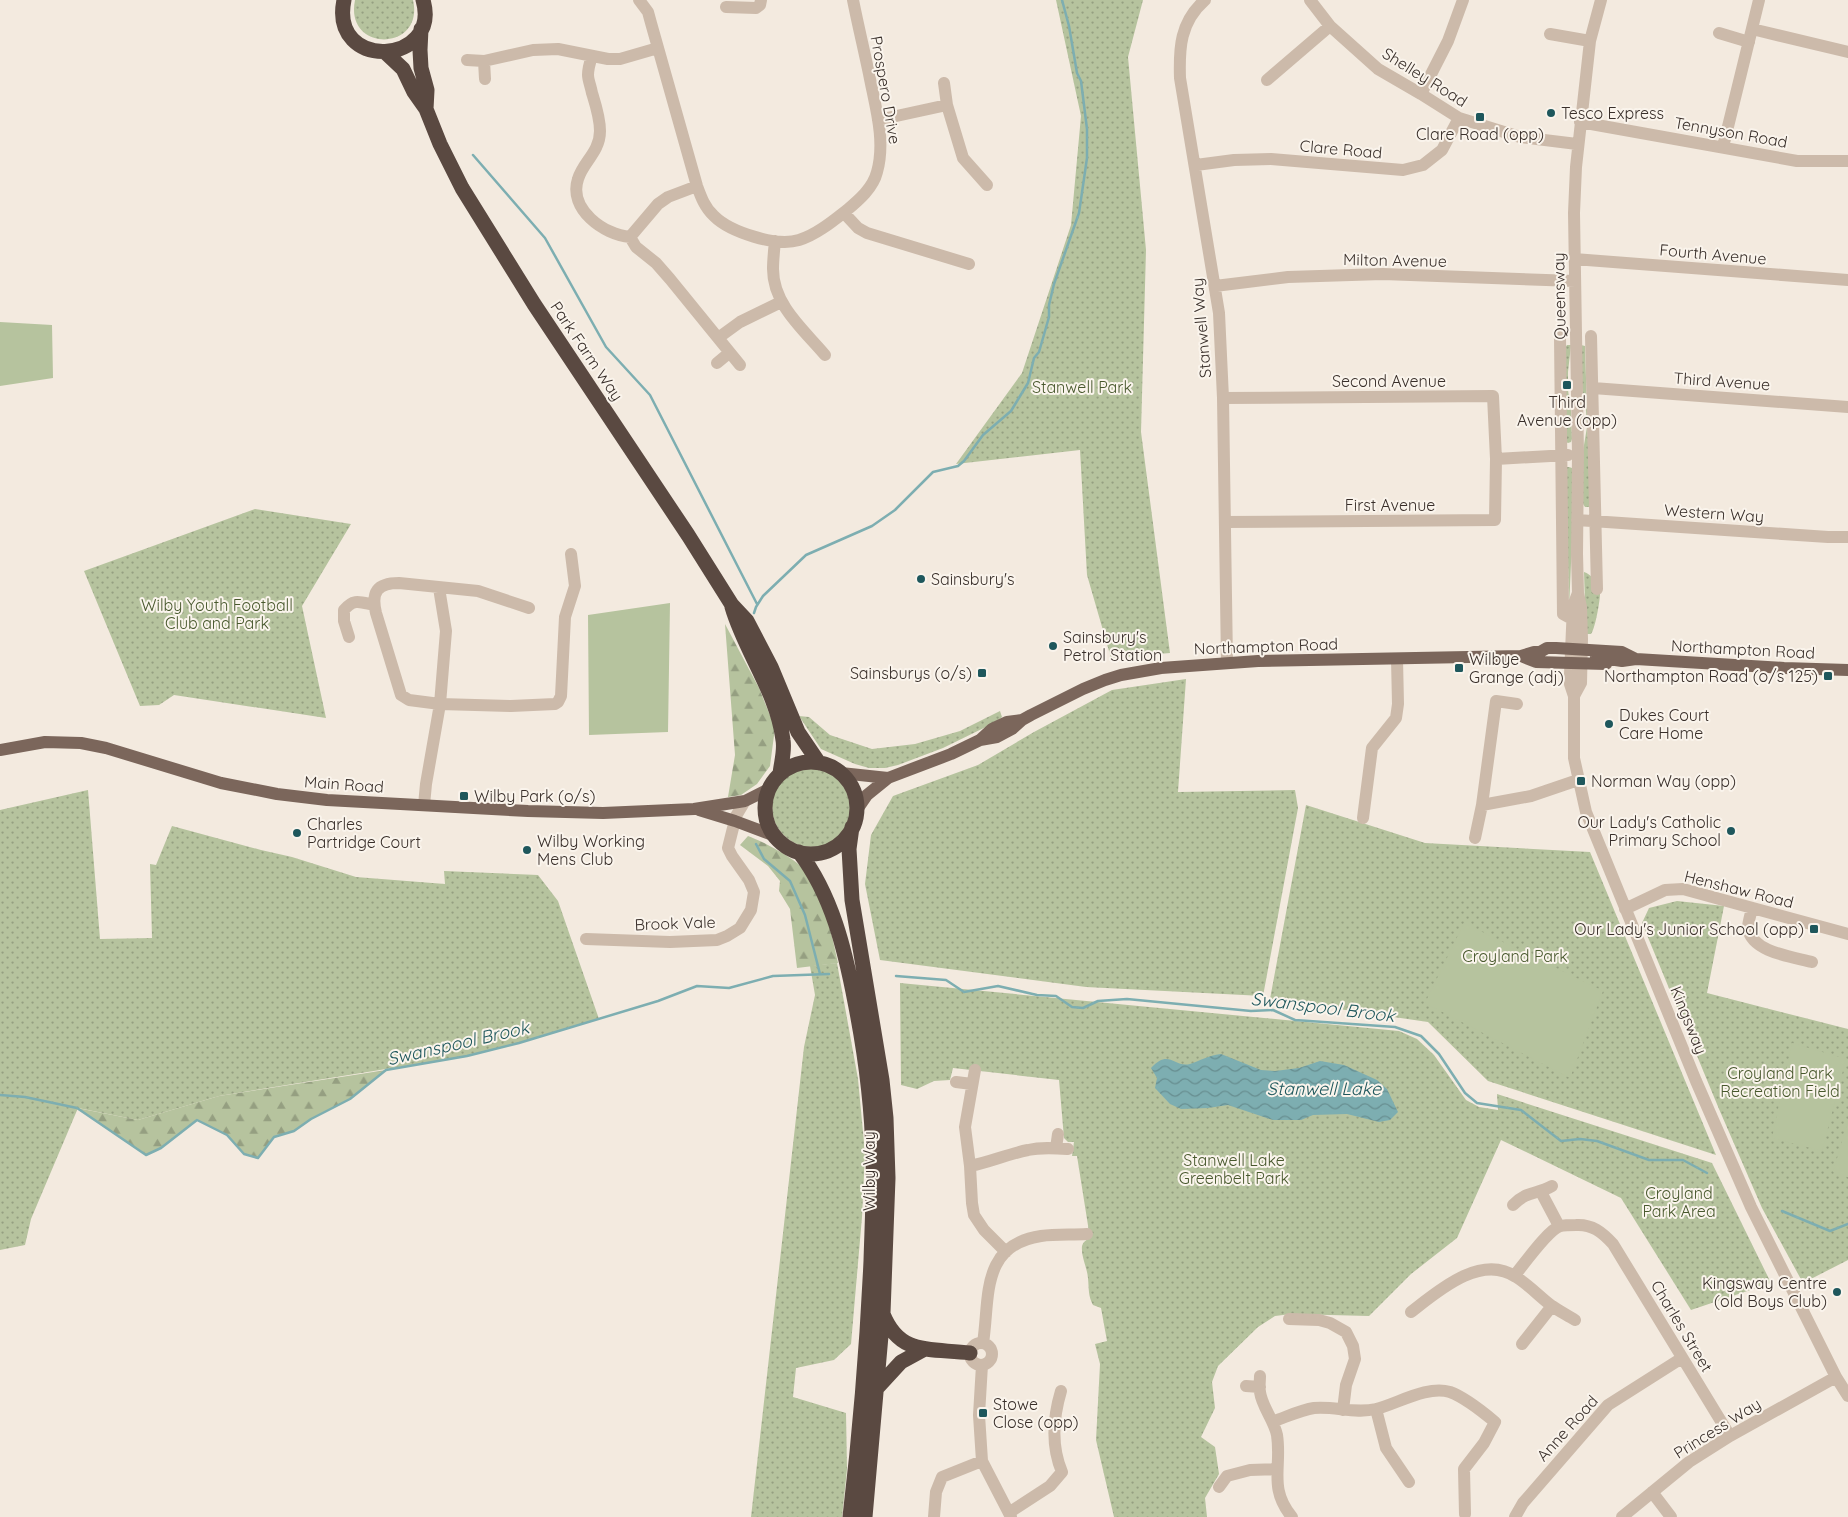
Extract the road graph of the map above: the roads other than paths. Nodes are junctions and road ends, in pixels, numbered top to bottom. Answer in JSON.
{"nodes":[{"id":1,"x":344,"y":0,"type":"edge"},
{"id":2,"x":639,"y":0,"type":"edge"},
{"id":3,"x":761,"y":0,"type":"edge"},
{"id":4,"x":853,"y":0,"type":"edge"},
{"id":5,"x":1205,"y":0,"type":"edge"},
{"id":6,"x":1310,"y":0,"type":"edge"},
{"id":7,"x":1463,"y":0,"type":"edge"},
{"id":8,"x":1601,"y":0,"type":"edge"},
{"id":9,"x":1759,"y":0,"type":"edge"},
{"id":10,"x":426,"y":2,"type":"edge"},
{"id":11,"x":726,"y":7,"type":"dead end"},
{"id":12,"x":1330,"y":26,"type":"junction"},
{"id":13,"x":421,"y":29,"type":"junction"},
{"id":14,"x":1752,"y":29,"type":"junction"},
{"id":15,"x":1719,"y":33,"type":"dead end"},
{"id":16,"x":1550,"y":34,"type":"dead end"},
{"id":17,"x":1590,"y":41,"type":"junction"},
{"id":18,"x":1749,"y":42,"type":"junction"},
{"id":19,"x":658,"y":48,"type":"junction"},
{"id":20,"x":1848,"y":52,"type":"edge"},
{"id":21,"x":386,"y":53,"type":"junction"},
{"id":22,"x":592,"y":56,"type":"junction"},
{"id":23,"x":467,"y":60,"type":"dead end"},
{"id":24,"x":484,"y":61,"type":"junction"},
{"id":25,"x":485,"y":79,"type":"dead end"},
{"id":26,"x":1267,"y":80,"type":"dead end"},
{"id":27,"x":944,"y":83,"type":"dead end"},
{"id":28,"x":1422,"y":94,"type":"junction"},
{"id":29,"x":947,"y":105,"type":"junction"},
{"id":30,"x":426,"y":109,"type":"junction"},
{"id":31,"x":1459,"y":118,"type":"junction"},
{"id":32,"x":878,"y":120,"type":"junction"},
{"id":33,"x":1580,"y":122,"type":"junction"},
{"id":34,"x":1577,"y":144,"type":"junction"},
{"id":35,"x":1723,"y":147,"type":"junction"},
{"id":36,"x":1848,"y":161,"type":"edge"},
{"id":37,"x":1196,"y":165,"type":"junction"},
{"id":38,"x":987,"y":185,"type":"dead end"},
{"id":39,"x":698,"y":186,"type":"junction"},
{"id":40,"x":844,"y":213,"type":"junction"},
{"id":41,"x":630,"y":237,"type":"junction"},
{"id":42,"x":775,"y":242,"type":"junction"},
{"id":43,"x":1574,"y":259,"type":"junction"},
{"id":44,"x":969,"y":264,"type":"dead end"},
{"id":45,"x":1848,"y":280,"type":"edge"},
{"id":46,"x":1575,"y":281,"type":"junction"},
{"id":47,"x":1215,"y":286,"type":"junction"},
{"id":48,"x":781,"y":302,"type":"junction"},
{"id":49,"x":1591,"y":336,"type":"dead end"},
{"id":50,"x":1560,"y":337,"type":"dead end"},
{"id":51,"x":718,"y":338,"type":"junction"},
{"id":52,"x":729,"y":353,"type":"junction"},
{"id":53,"x":825,"y":355,"type":"dead end"},
{"id":54,"x":718,"y":363,"type":"dead end"},
{"id":55,"x":740,"y":366,"type":"dead end"},
{"id":56,"x":1593,"y":388,"type":"junction"},
{"id":57,"x":1223,"y":398,"type":"junction"},
{"id":58,"x":1848,"y":407,"type":"edge"},
{"id":59,"x":1578,"y":454,"type":"junction"},
{"id":60,"x":1560,"y":455,"type":"junction"},
{"id":61,"x":1496,"y":459,"type":"junction"},
{"id":62,"x":1577,"y":520,"type":"junction"},
{"id":63,"x":1594,"y":520,"type":"junction"},
{"id":64,"x":1225,"y":522,"type":"junction"},
{"id":65,"x":1848,"y":537,"type":"edge"},
{"id":66,"x":571,"y":554,"type":"dead end"},
{"id":67,"x":439,"y":588,"type":"junction"},
{"id":68,"x":1597,"y":589,"type":"dead end"},
{"id":69,"x":1578,"y":593,"type":"junction"},
{"id":70,"x":374,"y":605,"type":"junction"},
{"id":71,"x":732,"y":606,"type":"junction"},
{"id":72,"x":530,"y":608,"type":"dead end"},
{"id":73,"x":1572,"y":619,"type":"junction"},
{"id":74,"x":349,"y":637,"type":"dead end"},
{"id":75,"x":1521,"y":656,"type":"junction"},
{"id":76,"x":1576,"y":656,"type":"junction"},
{"id":77,"x":1397,"y":659,"type":"junction"},
{"id":78,"x":1636,"y":659,"type":"junction"},
{"id":79,"x":1227,"y":662,"type":"junction"},
{"id":80,"x":1848,"y":670,"type":"edge"},
{"id":81,"x":440,"y":704,"type":"junction"},
{"id":82,"x":1517,"y":704,"type":"dead end"},
{"id":83,"x":0,"y":750,"type":"edge"},
{"id":84,"x":820,"y":763,"type":"junction"},
{"id":85,"x":841,"y":773,"type":"junction"},
{"id":86,"x":780,"y":774,"type":"junction"},
{"id":87,"x":888,"y":778,"type":"junction"},
{"id":88,"x":1578,"y":780,"type":"junction"},
{"id":89,"x":769,"y":789,"type":"junction"},
{"id":90,"x":745,"y":801,"type":"junction"},
{"id":91,"x":424,"y":805,"type":"junction"},
{"id":92,"x":1482,"y":806,"type":"junction"},
{"id":93,"x":694,"y":809,"type":"junction"},
{"id":94,"x":856,"y":811,"type":"junction"},
{"id":95,"x":1363,"y":818,"type":"dead end"},
{"id":96,"x":735,"y":821,"type":"junction"},
{"id":97,"x":852,"y":827,"type":"junction"},
{"id":98,"x":774,"y":836,"type":"junction"},
{"id":99,"x":1475,"y":838,"type":"dead end"},
{"id":100,"x":799,"y":852,"type":"junction"},
{"id":101,"x":1752,"y":908,"type":"junction"},
{"id":102,"x":1625,"y":909,"type":"junction"},
{"id":103,"x":1848,"y":934,"type":"edge"},
{"id":104,"x":586,"y":939,"type":"dead end"},
{"id":105,"x":1812,"y":962,"type":"dead end"},
{"id":106,"x":975,"y":1070,"type":"dead end"},
{"id":107,"x":956,"y":1082,"type":"dead end"},
{"id":108,"x":972,"y":1084,"type":"junction"},
{"id":109,"x":1058,"y":1134,"type":"dead end"},
{"id":110,"x":970,"y":1166,"type":"junction"},
{"id":111,"x":1513,"y":1205,"type":"dead end"},
{"id":112,"x":1559,"y":1226,"type":"junction"},
{"id":113,"x":1087,"y":1234,"type":"dead end"},
{"id":114,"x":1006,"y":1252,"type":"junction"},
{"id":115,"x":1515,"y":1276,"type":"junction"},
{"id":116,"x":1552,"y":1306,"type":"junction"},
{"id":117,"x":1411,"y":1312,"type":"dead end"},
{"id":118,"x":883,"y":1313,"type":"junction"},
{"id":119,"x":1288,"y":1319,"type":"dead end"},
{"id":120,"x":1575,"y":1320,"type":"dead end"},
{"id":121,"x":983,"y":1343,"type":"junction"},
{"id":122,"x":1522,"y":1344,"type":"dead end"},
{"id":123,"x":923,"y":1350,"type":"junction"},
{"id":124,"x":970,"y":1353,"type":"junction"},
{"id":125,"x":1682,"y":1358,"type":"junction"},
{"id":126,"x":982,"y":1365,"type":"junction"},
{"id":127,"x":1836,"y":1377,"type":"junction"},
{"id":128,"x":878,"y":1386,"type":"junction"},
{"id":129,"x":1246,"y":1386,"type":"dead end"},
{"id":130,"x":1055,"y":1396,"type":"dead end"},
{"id":131,"x":1848,"y":1396,"type":"edge"},
{"id":132,"x":1376,"y":1409,"type":"junction"},
{"id":133,"x":1343,"y":1410,"type":"junction"},
{"id":134,"x":1274,"y":1422,"type":"junction"},
{"id":135,"x":1730,"y":1436,"type":"junction"},
{"id":136,"x":982,"y":1461,"type":"junction"},
{"id":137,"x":1276,"y":1469,"type":"junction"},
{"id":138,"x":1409,"y":1482,"type":"dead end"},
{"id":139,"x":1219,"y":1488,"type":"dead end"},
{"id":140,"x":1652,"y":1492,"type":"junction"},
{"id":141,"x":1465,"y":1514,"type":"dead end"},
{"id":142,"x":1011,"y":1515,"type":"edge"},
{"id":143,"x":850,"y":1517,"type":"edge"},
{"id":144,"x":865,"y":1517,"type":"edge"},
{"id":145,"x":934,"y":1517,"type":"edge"},
{"id":146,"x":1292,"y":1517,"type":"edge"},
{"id":147,"x":1515,"y":1517,"type":"edge"},
{"id":148,"x":1622,"y":1517,"type":"edge"},
{"id":149,"x":1670,"y":1517,"type":"edge"}],
"edges":[{"from":1,"to":21,"type":"highway"},
{"from":2,"to":19,"type":"street"},
{"from":3,"to":11,"type":"street"},
{"from":4,"to":32,"type":"street","name":"Prospero Drive"},
{"from":5,"to":37,"type":"street","name":"Stanwell Way"},
{"from":6,"to":12,"type":"street","name":"Shelley Road"},
{"from":7,"to":28,"type":"street"},
{"from":8,"to":17,"type":"street","name":"Queensway"},
{"from":9,"to":14,"type":"street"},
{"from":10,"to":13,"type":"highway","name":"Park Farm Way"},
{"from":12,"to":26,"type":"street"},
{"from":12,"to":28,"type":"street","name":"Shelley Road"},
{"from":13,"to":21,"type":"highway"},
{"from":13,"to":30,"type":"highway","name":"Park Farm Way"},
{"from":14,"to":18,"type":"street"},
{"from":14,"to":20,"type":"street"},
{"from":15,"to":18,"type":"street"},
{"from":16,"to":17,"type":"street"},
{"from":17,"to":33,"type":"street","name":"Queensway"},
{"from":18,"to":35,"type":"street"},
{"from":19,"to":22,"type":"street"},
{"from":19,"to":39,"type":"street"},
{"from":21,"to":30,"type":"highway","name":"Park Farm Way"},
{"from":22,"to":24,"type":"street"},
{"from":22,"to":41,"type":"street"},
{"from":23,"to":24,"type":"street"},
{"from":24,"to":25,"type":"street"},
{"from":27,"to":29,"type":"street"},
{"from":28,"to":31,"type":"street","name":"Shelley Road"},
{"from":29,"to":32,"type":"street"},
{"from":29,"to":38,"type":"street"},
{"from":30,"to":71,"type":"highway","name":"Park Farm Way"},
{"from":31,"to":34,"type":"street","name":"Shelley Road"},
{"from":31,"to":37,"type":"street","name":"Clare Road"},
{"from":32,"to":40,"type":"street","name":"Prospero Drive"},
{"from":33,"to":34,"type":"street","name":"Queensway"},
{"from":33,"to":35,"type":"street","name":"Tennyson Road"},
{"from":34,"to":43,"type":"street","name":"Queensway"},
{"from":35,"to":36,"type":"street","name":"Tennyson Road"},
{"from":37,"to":47,"type":"street","name":"Stanwell Way"},
{"from":39,"to":41,"type":"street"},
{"from":39,"to":42,"type":"street"},
{"from":40,"to":42,"type":"street"},
{"from":40,"to":44,"type":"street"},
{"from":41,"to":51,"type":"street"},
{"from":42,"to":48,"type":"street"},
{"from":43,"to":45,"type":"street","name":"Fourth Avenue"},
{"from":43,"to":46,"type":"street","name":"Queensway"},
{"from":46,"to":47,"type":"street","name":"Milton Avenue"},
{"from":46,"to":59,"type":"street","name":"Queensway"},
{"from":47,"to":57,"type":"street","name":"Stanwell Way"},
{"from":48,"to":51,"type":"street"},
{"from":48,"to":53,"type":"street"},
{"from":49,"to":56,"type":"street"},
{"from":50,"to":60,"type":"street","name":"Queensway"},
{"from":51,"to":52,"type":"street"},
{"from":52,"to":54,"type":"street"},
{"from":52,"to":55,"type":"street"},
{"from":56,"to":58,"type":"street","name":"Third Avenue"},
{"from":56,"to":63,"type":"street"},
{"from":57,"to":61,"type":"street","name":"Second Avenue"},
{"from":57,"to":64,"type":"street","name":"Stanwell Way"},
{"from":59,"to":60,"type":"street"},
{"from":59,"to":62,"type":"street","name":"Queensway"},
{"from":60,"to":61,"type":"street"},
{"from":60,"to":73,"type":"street","name":"Queensway"},
{"from":61,"to":64,"type":"street","name":"First Avenue"},
{"from":62,"to":63,"type":"street","name":"Western Way"},
{"from":62,"to":69,"type":"street","name":"Queensway"},
{"from":63,"to":65,"type":"street","name":"Western Way"},
{"from":63,"to":68,"type":"street"},
{"from":64,"to":79,"type":"street","name":"Stanwell Way"},
{"from":66,"to":81,"type":"street"},
{"from":67,"to":70,"type":"street"},
{"from":67,"to":72,"type":"street"},
{"from":67,"to":81,"type":"street"},
{"from":69,"to":73,"type":"street","name":"Queensway"},
{"from":69,"to":76,"type":"street","name":"Queensway"},
{"from":70,"to":74,"type":"street"},
{"from":70,"to":81,"type":"street"},
{"from":71,"to":84,"type":"highway","name":"Park Farm Way"},
{"from":71,"to":86,"type":"highway","name":"Park Farm Way"},
{"from":73,"to":76,"type":"street","name":"Queensway"},
{"from":75,"to":76,"type":"main road","name":"Northampton Road"},
{"from":75,"to":76,"type":"main road","name":"Northampton Road"},
{"from":75,"to":77,"type":"main road","name":"Northampton Road"},
{"from":76,"to":78,"type":"main road","name":"Northampton Road"},
{"from":76,"to":78,"type":"main road","name":"Northampton Road"},
{"from":76,"to":88,"type":"street","name":"Kingsway"},
{"from":77,"to":79,"type":"main road","name":"Northampton Road"},
{"from":77,"to":95,"type":"street"},
{"from":78,"to":80,"type":"main road","name":"Northampton Road"},
{"from":79,"to":87,"type":"main road","name":"Northampton Road"},
{"from":81,"to":91,"type":"street"},
{"from":82,"to":92,"type":"street"},
{"from":83,"to":91,"type":"main road","name":"Main Road"},
{"from":84,"to":85,"type":"highway"},
{"from":84,"to":86,"type":"highway"},
{"from":85,"to":87,"type":"main road","name":"Northampton Road"},
{"from":85,"to":94,"type":"highway"},
{"from":86,"to":89,"type":"highway"},
{"from":87,"to":94,"type":"main road","name":"Northampton Road"},
{"from":88,"to":92,"type":"street"},
{"from":88,"to":102,"type":"street","name":"Kingsway"},
{"from":89,"to":90,"type":"main road","name":"Main Road"},
{"from":89,"to":98,"type":"highway"},
{"from":90,"to":93,"type":"main road","name":"Main Road"},
{"from":90,"to":96,"type":"street","name":"Brook Vale"},
{"from":91,"to":93,"type":"main road","name":"Main Road"},
{"from":92,"to":99,"type":"street"},
{"from":93,"to":96,"type":"main road","name":"Main Road"},
{"from":94,"to":97,"type":"highway"},
{"from":96,"to":98,"type":"main road","name":"Main Road"},
{"from":96,"to":104,"type":"street","name":"Brook Vale"},
{"from":97,"to":100,"type":"highway"},
{"from":97,"to":118,"type":"highway","name":"Wilby Way"},
{"from":98,"to":100,"type":"highway"},
{"from":100,"to":143,"type":"highway","name":"Wilby Way"},
{"from":101,"to":102,"type":"street","name":"Henshaw Road"},
{"from":101,"to":103,"type":"street","name":"Henshaw Road"},
{"from":101,"to":105,"type":"street"},
{"from":102,"to":127,"type":"street","name":"Kingsway"},
{"from":106,"to":108,"type":"street"},
{"from":107,"to":108,"type":"street"},
{"from":108,"to":110,"type":"street"},
{"from":109,"to":110,"type":"street"},
{"from":110,"to":114,"type":"street"},
{"from":111,"to":112,"type":"street"},
{"from":112,"to":115,"type":"street"},
{"from":112,"to":125,"type":"street","name":"Charles Street"},
{"from":113,"to":114,"type":"street"},
{"from":114,"to":121,"type":"street"},
{"from":115,"to":116,"type":"street"},
{"from":115,"to":117,"type":"street"},
{"from":116,"to":120,"type":"street"},
{"from":116,"to":122,"type":"street"},
{"from":118,"to":123,"type":"highway"},
{"from":118,"to":128,"type":"highway","name":"Wilby Way"},
{"from":119,"to":133,"type":"street"},
{"from":121,"to":124,"type":"street"},
{"from":121,"to":126,"type":"street"},
{"from":123,"to":124,"type":"highway"},
{"from":123,"to":128,"type":"highway"},
{"from":124,"to":126,"type":"street"},
{"from":125,"to":135,"type":"street","name":"Charles Street"},
{"from":125,"to":147,"type":"street","name":"Anne Road"},
{"from":126,"to":136,"type":"street"},
{"from":127,"to":131,"type":"street","name":"Kingsway"},
{"from":127,"to":135,"type":"street","name":"Princess Way"},
{"from":128,"to":144,"type":"highway","name":"Wilby Way"},
{"from":129,"to":134,"type":"street"},
{"from":130,"to":142,"type":"street"},
{"from":132,"to":133,"type":"street"},
{"from":132,"to":138,"type":"street"},
{"from":132,"to":141,"type":"street"},
{"from":133,"to":134,"type":"street"},
{"from":134,"to":137,"type":"street"},
{"from":135,"to":140,"type":"street","name":"Princess Way"},
{"from":136,"to":142,"type":"street"},
{"from":136,"to":145,"type":"street"},
{"from":137,"to":139,"type":"street"},
{"from":137,"to":146,"type":"street"},
{"from":140,"to":148,"type":"street","name":"Princess Way"},
{"from":140,"to":149,"type":"street"}]}
